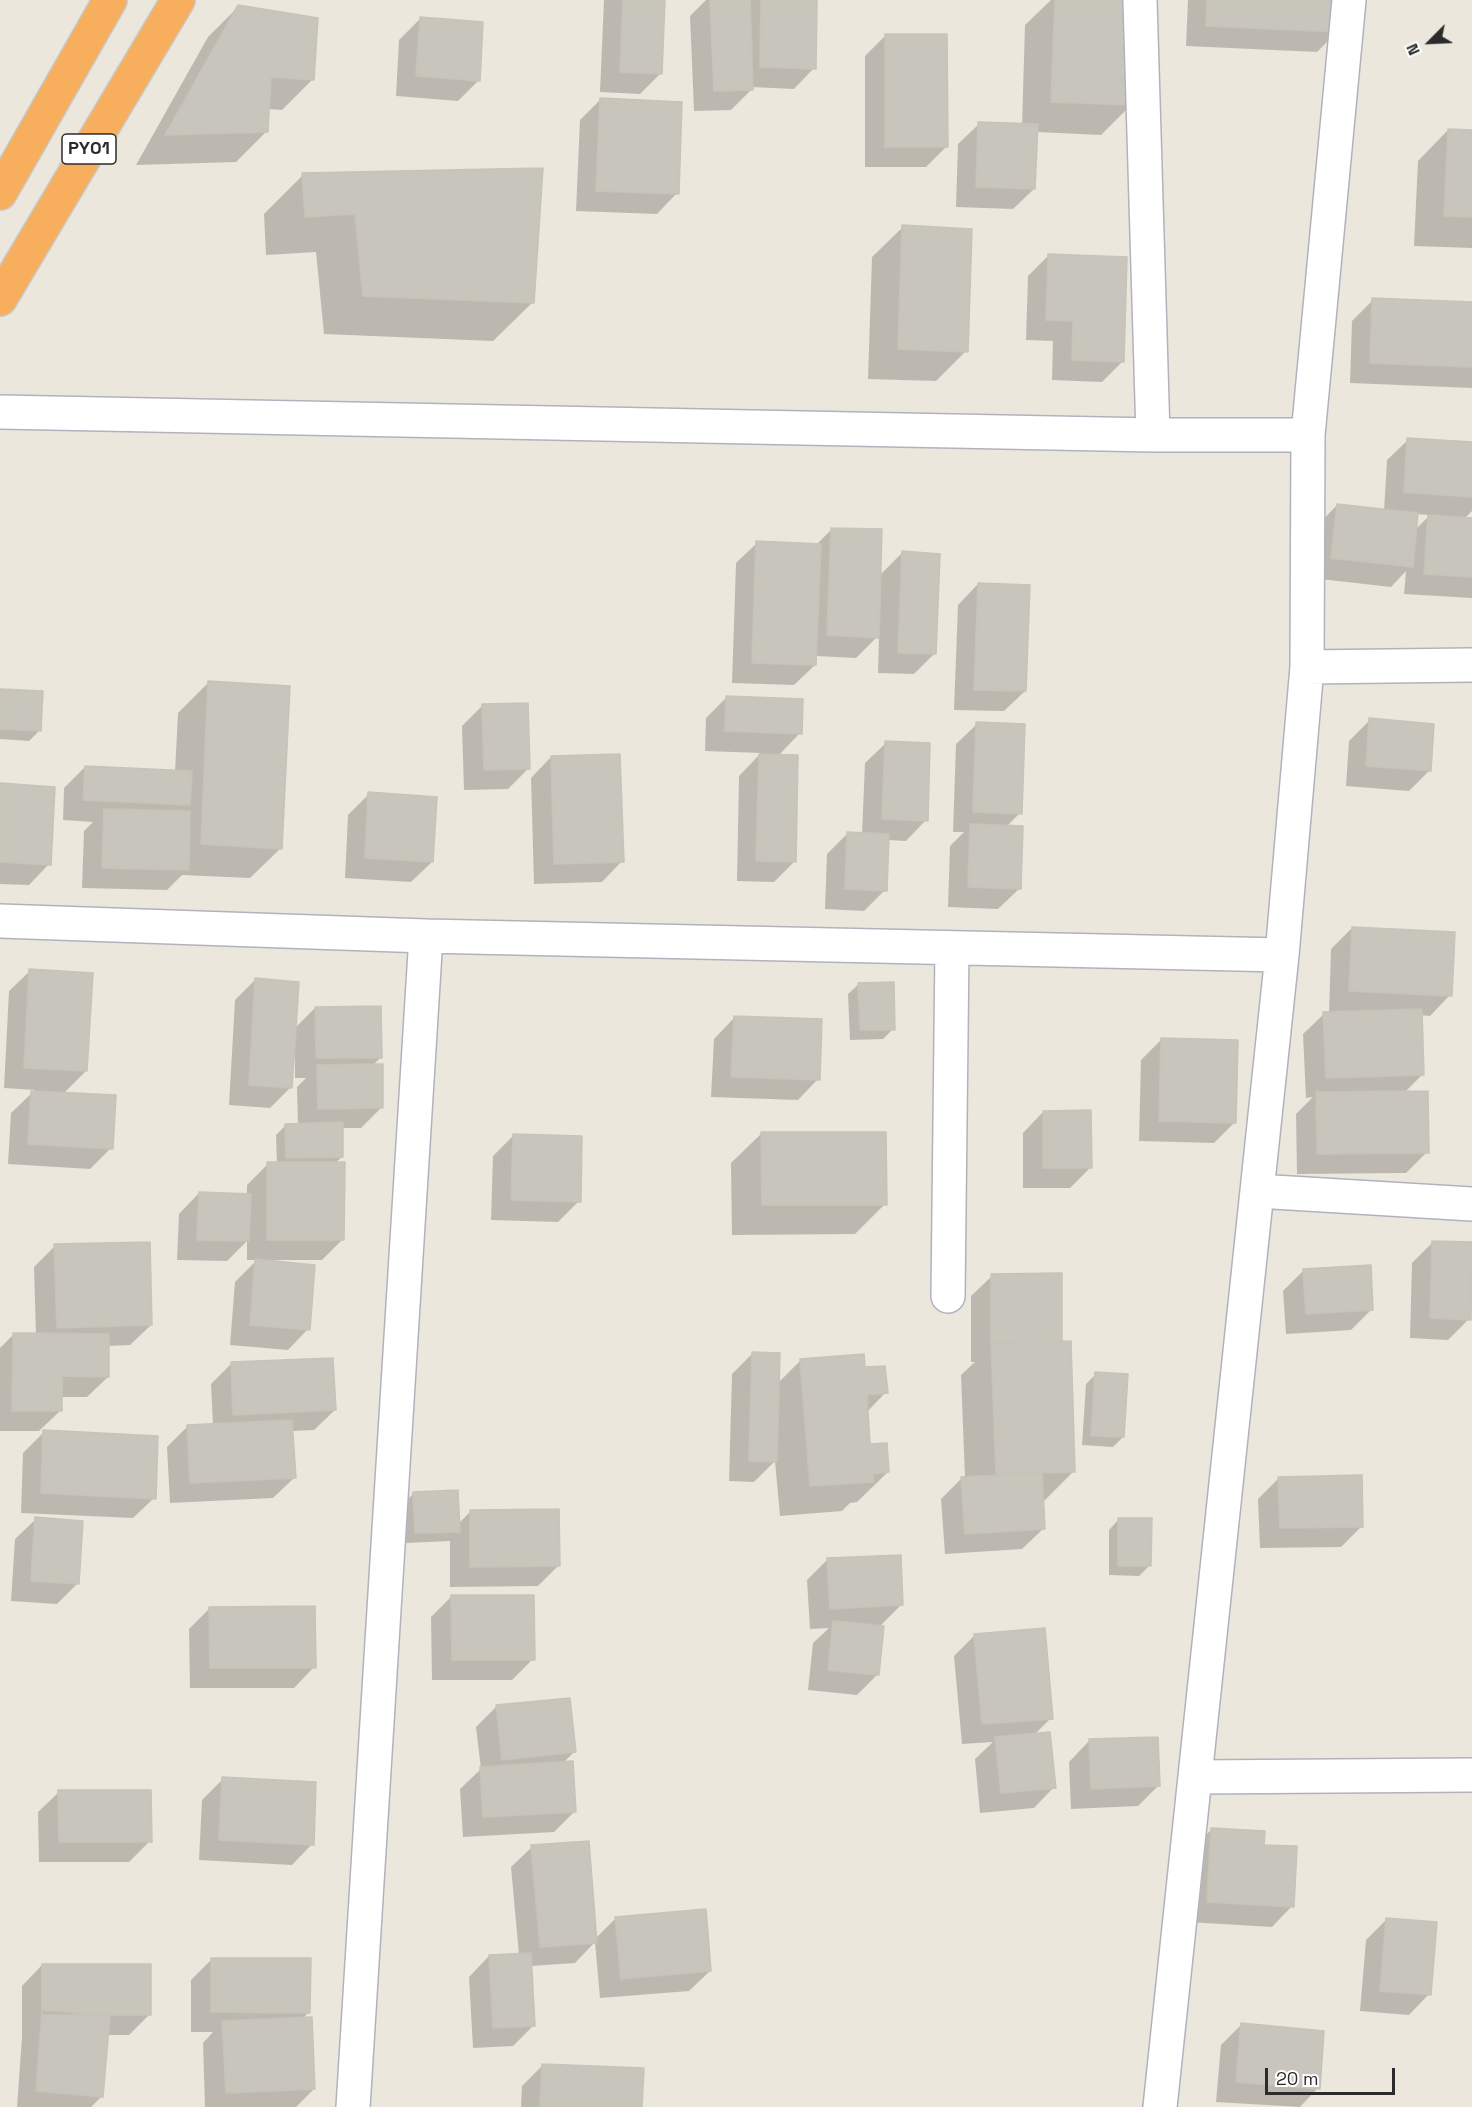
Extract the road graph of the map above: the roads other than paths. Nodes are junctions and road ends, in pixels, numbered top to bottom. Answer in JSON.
{"nodes":[{"id":1,"x":110,"y":0,"type":"edge"},
{"id":2,"x":178,"y":0,"type":"edge"},
{"id":3,"x":1140,"y":0,"type":"edge"},
{"id":4,"x":1349,"y":0,"type":"edge"},
{"id":5,"x":0,"y":193,"type":"edge"},
{"id":6,"x":0,"y":299,"type":"edge"},
{"id":7,"x":0,"y":412,"type":"edge"},
{"id":8,"x":1153,"y":435,"type":"junction"},
{"id":9,"x":1308,"y":435,"type":"junction"},
{"id":10,"x":1472,"y":665,"type":"edge"},
{"id":11,"x":1307,"y":667,"type":"junction"},
{"id":12,"x":0,"y":921,"type":"edge"},
{"id":13,"x":426,"y":936,"type":"junction"},
{"id":14,"x":952,"y":948,"type":"junction"},
{"id":15,"x":1282,"y":955,"type":"junction"},
{"id":16,"x":1257,"y":1191,"type":"junction"},
{"id":17,"x":1472,"y":1204,"type":"edge"},
{"id":18,"x":948,"y":1296,"type":"dead end"},
{"id":19,"x":1472,"y":1775,"type":"edge"},
{"id":20,"x":1195,"y":1778,"type":"junction"},
{"id":21,"x":353,"y":2107,"type":"edge"},
{"id":22,"x":1160,"y":2107,"type":"edge"}],
"edges":[{"from":1,"to":5,"type":"highway","number":"PY01"},
{"from":2,"to":6,"type":"highway","number":"PY01"},
{"from":3,"to":8,"type":"street"},
{"from":4,"to":9,"type":"street"},
{"from":7,"to":8,"type":"street"},
{"from":8,"to":9,"type":"street"},
{"from":9,"to":11,"type":"street"},
{"from":10,"to":11,"type":"street"},
{"from":11,"to":15,"type":"street"},
{"from":12,"to":13,"type":"street"},
{"from":13,"to":14,"type":"street"},
{"from":13,"to":21,"type":"street"},
{"from":14,"to":15,"type":"street"},
{"from":14,"to":18,"type":"street"},
{"from":15,"to":16,"type":"street"},
{"from":16,"to":17,"type":"street"},
{"from":16,"to":20,"type":"street"},
{"from":19,"to":20,"type":"street"},
{"from":20,"to":22,"type":"street"}]}
